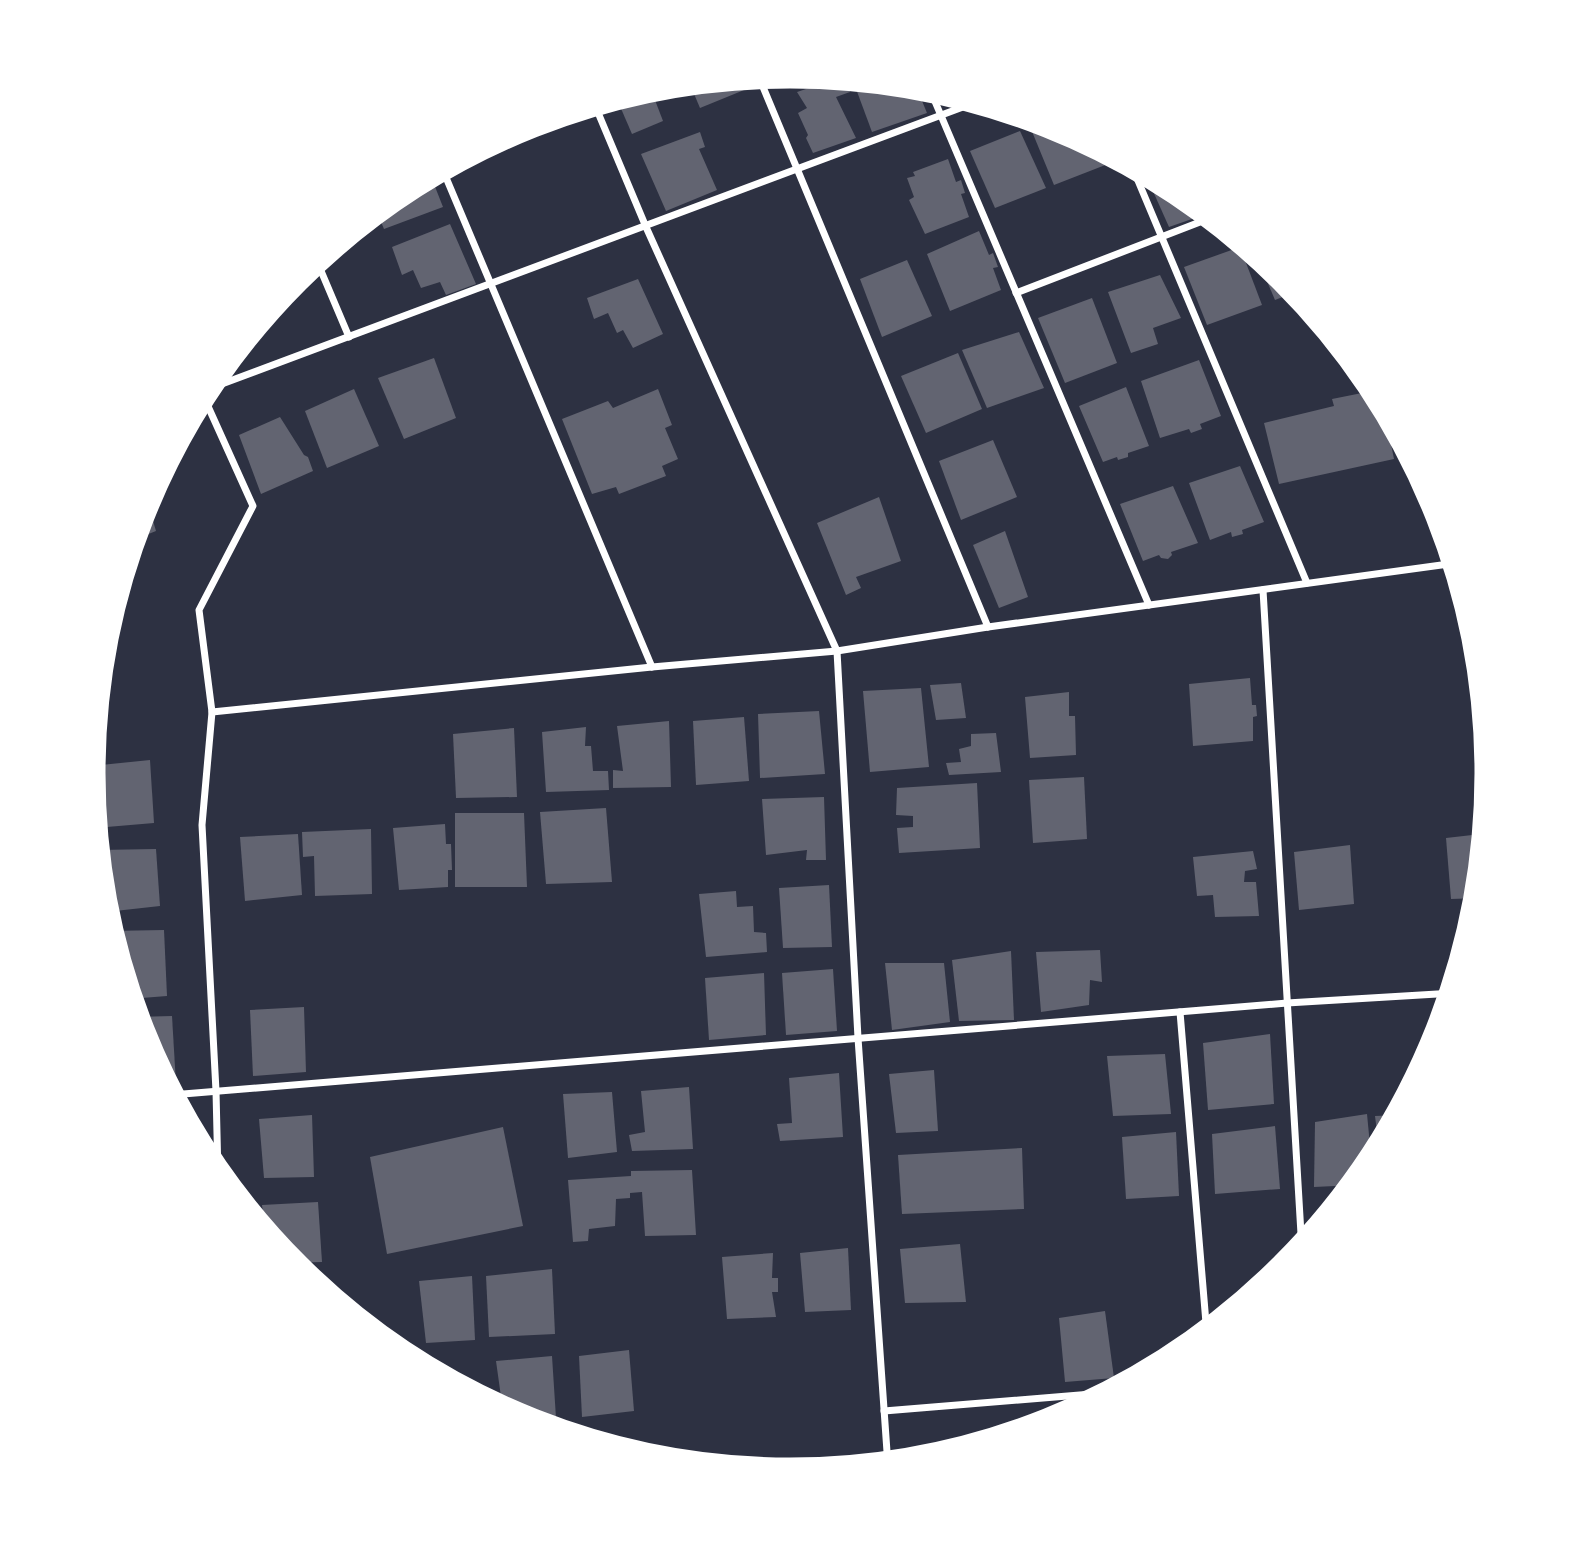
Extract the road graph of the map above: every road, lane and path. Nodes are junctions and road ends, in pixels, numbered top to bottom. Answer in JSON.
{"nodes":[{"id":1,"x":762,"y":85,"type":"edge"},
{"id":2,"x":934,"y":99,"type":"edge"},
{"id":3,"x":966,"y":106,"type":"edge"},
{"id":4,"x":598,"y":112,"type":"edge"},
{"id":5,"x":941,"y":116,"type":"junction"},
{"id":6,"x":797,"y":169,"type":"junction"},
{"id":7,"x":446,"y":176,"type":"edge"},
{"id":8,"x":1137,"y":177,"type":"edge"},
{"id":9,"x":1203,"y":221,"type":"edge"},
{"id":10,"x":646,"y":228,"type":"junction"},
{"id":11,"x":1162,"y":237,"type":"junction"},
{"id":12,"x":320,"y":270,"type":"edge"},
{"id":13,"x":491,"y":283,"type":"junction"},
{"id":14,"x":1016,"y":293,"type":"junction"},
{"id":15,"x":349,"y":337,"type":"junction"},
{"id":16,"x":221,"y":385,"type":"edge"},
{"id":17,"x":208,"y":405,"type":"edge"},
{"id":18,"x":1447,"y":564,"type":"edge"},
{"id":19,"x":1307,"y":583,"type":"junction"},
{"id":20,"x":1263,"y":590,"type":"junction"},
{"id":21,"x":1149,"y":605,"type":"junction"},
{"id":22,"x":988,"y":627,"type":"junction"},
{"id":23,"x":838,"y":651,"type":"junction"},
{"id":24,"x":652,"y":667,"type":"junction"},
{"id":25,"x":212,"y":712,"type":"junction"},
{"id":26,"x":1443,"y":994,"type":"edge"},
{"id":27,"x":1287,"y":1003,"type":"junction"},
{"id":28,"x":1180,"y":1012,"type":"junction"},
{"id":29,"x":858,"y":1038,"type":"junction"},
{"id":30,"x":216,"y":1091,"type":"junction"},
{"id":31,"x":180,"y":1094,"type":"edge"},
{"id":32,"x":218,"y":1158,"type":"edge"},
{"id":33,"x":1301,"y":1236,"type":"edge"},
{"id":34,"x":1206,"y":1324,"type":"edge"},
{"id":35,"x":1090,"y":1394,"type":"edge"},
{"id":36,"x":884,"y":1411,"type":"junction"},
{"id":37,"x":887,"y":1456,"type":"edge"}],
"edges":[{"from":1,"to":6,"type":"street"},
{"from":2,"to":5,"type":"street"},
{"from":3,"to":5,"type":"street"},
{"from":4,"to":10,"type":"street"},
{"from":5,"to":6,"type":"street"},
{"from":5,"to":14,"type":"street"},
{"from":6,"to":10,"type":"street"},
{"from":6,"to":22,"type":"street"},
{"from":7,"to":13,"type":"street"},
{"from":8,"to":11,"type":"street"},
{"from":9,"to":11,"type":"street"},
{"from":10,"to":13,"type":"street"},
{"from":10,"to":23,"type":"street"},
{"from":11,"to":14,"type":"street"},
{"from":11,"to":19,"type":"street"},
{"from":12,"to":15,"type":"street"},
{"from":13,"to":15,"type":"street"},
{"from":13,"to":24,"type":"street"},
{"from":14,"to":21,"type":"street"},
{"from":15,"to":16,"type":"street"},
{"from":17,"to":25,"type":"street"},
{"from":18,"to":19,"type":"street"},
{"from":19,"to":20,"type":"street"},
{"from":20,"to":21,"type":"street"},
{"from":20,"to":27,"type":"street"},
{"from":21,"to":22,"type":"street"},
{"from":22,"to":23,"type":"street"},
{"from":23,"to":24,"type":"street"},
{"from":23,"to":29,"type":"street"},
{"from":24,"to":25,"type":"street"},
{"from":25,"to":30,"type":"street"},
{"from":26,"to":27,"type":"street"},
{"from":27,"to":28,"type":"street"},
{"from":27,"to":33,"type":"street"},
{"from":28,"to":29,"type":"street"},
{"from":28,"to":34,"type":"street"},
{"from":29,"to":30,"type":"street"},
{"from":29,"to":36,"type":"street"},
{"from":30,"to":31,"type":"street"},
{"from":30,"to":32,"type":"street"},
{"from":35,"to":36,"type":"street"},
{"from":36,"to":37,"type":"street"}]}
